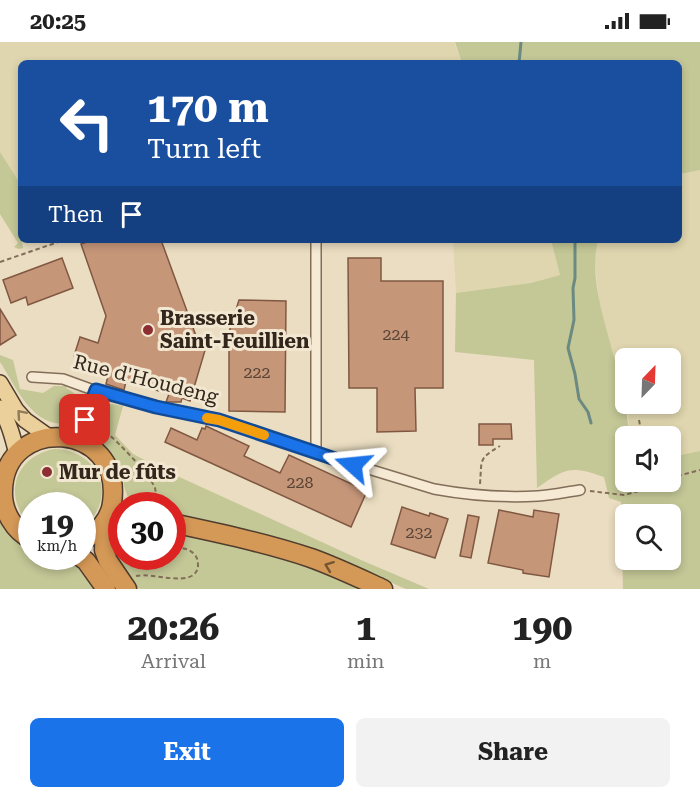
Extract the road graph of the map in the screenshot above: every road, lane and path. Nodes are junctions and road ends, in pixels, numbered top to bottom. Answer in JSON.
{"nodes":[{"id":1,"x":55,"y":243,"type":"edge"},
{"id":2,"x":316,"y":243,"type":"edge"},
{"id":3,"x":0,"y":262,"type":"edge"},
{"id":4,"x":32,"y":377,"type":"dead end"},
{"id":5,"x":0,"y":384,"type":"edge"},
{"id":6,"x":96,"y":390,"type":"junction"},
{"id":7,"x":0,"y":408,"type":"edge"},
{"id":8,"x":639,"y":420,"type":"dead end"},
{"id":9,"x":640,"y":426,"type":"edge"},
{"id":10,"x":49,"y":437,"type":"junction"},
{"id":11,"x":77,"y":440,"type":"junction"},
{"id":12,"x":500,"y":446,"type":"dead end"},
{"id":13,"x":316,"y":453,"type":"junction"},
{"id":14,"x":17,"y":454,"type":"junction"},
{"id":15,"x":700,"y":470,"type":"edge"},
{"id":16,"x":681,"y":475,"type":"edge"},
{"id":17,"x":580,"y":490,"type":"joint"},
{"id":18,"x":117,"y":492,"type":"edge"},
{"id":19,"x":635,"y":492,"type":"edge"},
{"id":20,"x":479,"y":494,"type":"junction"},
{"id":21,"x":1,"y":496,"type":"edge"},
{"id":22,"x":108,"y":515,"type":"edge"},
{"id":23,"x":105,"y":522,"type":"junction"},
{"id":24,"x":186,"y":526,"type":"edge"},
{"id":25,"x":18,"y":530,"type":"edge"},
{"id":26,"x":96,"y":532,"type":"edge"},
{"id":27,"x":186,"y":549,"type":"edge"},
{"id":28,"x":92,"y":570,"type":"edge"},
{"id":29,"x":128,"y":586,"type":"edge"},
{"id":30,"x":105,"y":588,"type":"edge"},
{"id":31,"x":383,"y":589,"type":"edge"}],
"edges":[{"from":1,"to":3,"type":"path"},
{"from":2,"to":13,"type":"street"},
{"from":4,"to":6,"type":"street","name":"Rue d'Houdeng"},
{"from":10,"to":5,"type":"main road","one_way":true},
{"from":6,"to":11,"type":"street"},
{"from":6,"to":13,"type":"street","name":"Rue d'Houdeng"},
{"from":7,"to":14,"type":"main road"},
{"from":8,"to":9,"type":"path"},
{"from":10,"to":11,"type":"highway"},
{"from":10,"to":14,"type":"highway"},
{"from":11,"to":18,"type":"highway"},
{"from":12,"to":20,"type":"path"},
{"from":13,"to":20,"type":"street","name":"Rue d'Houdeng"},
{"from":14,"to":21,"type":"highway"},
{"from":15,"to":16,"type":"path"},
{"from":17,"to":19,"type":"path"},
{"from":17,"to":20,"type":"street","name":"Rue d'Houdeng"},
{"from":21,"to":25,"type":"highway"},
{"from":22,"to":23,"type":"highway"},
{"from":23,"to":26,"type":"highway"},
{"from":23,"to":29,"type":"highway"},
{"from":31,"to":24,"type":"highway","one_way":true},
{"from":27,"to":29,"type":"path"},
{"from":28,"to":30,"type":"highway"}]}
